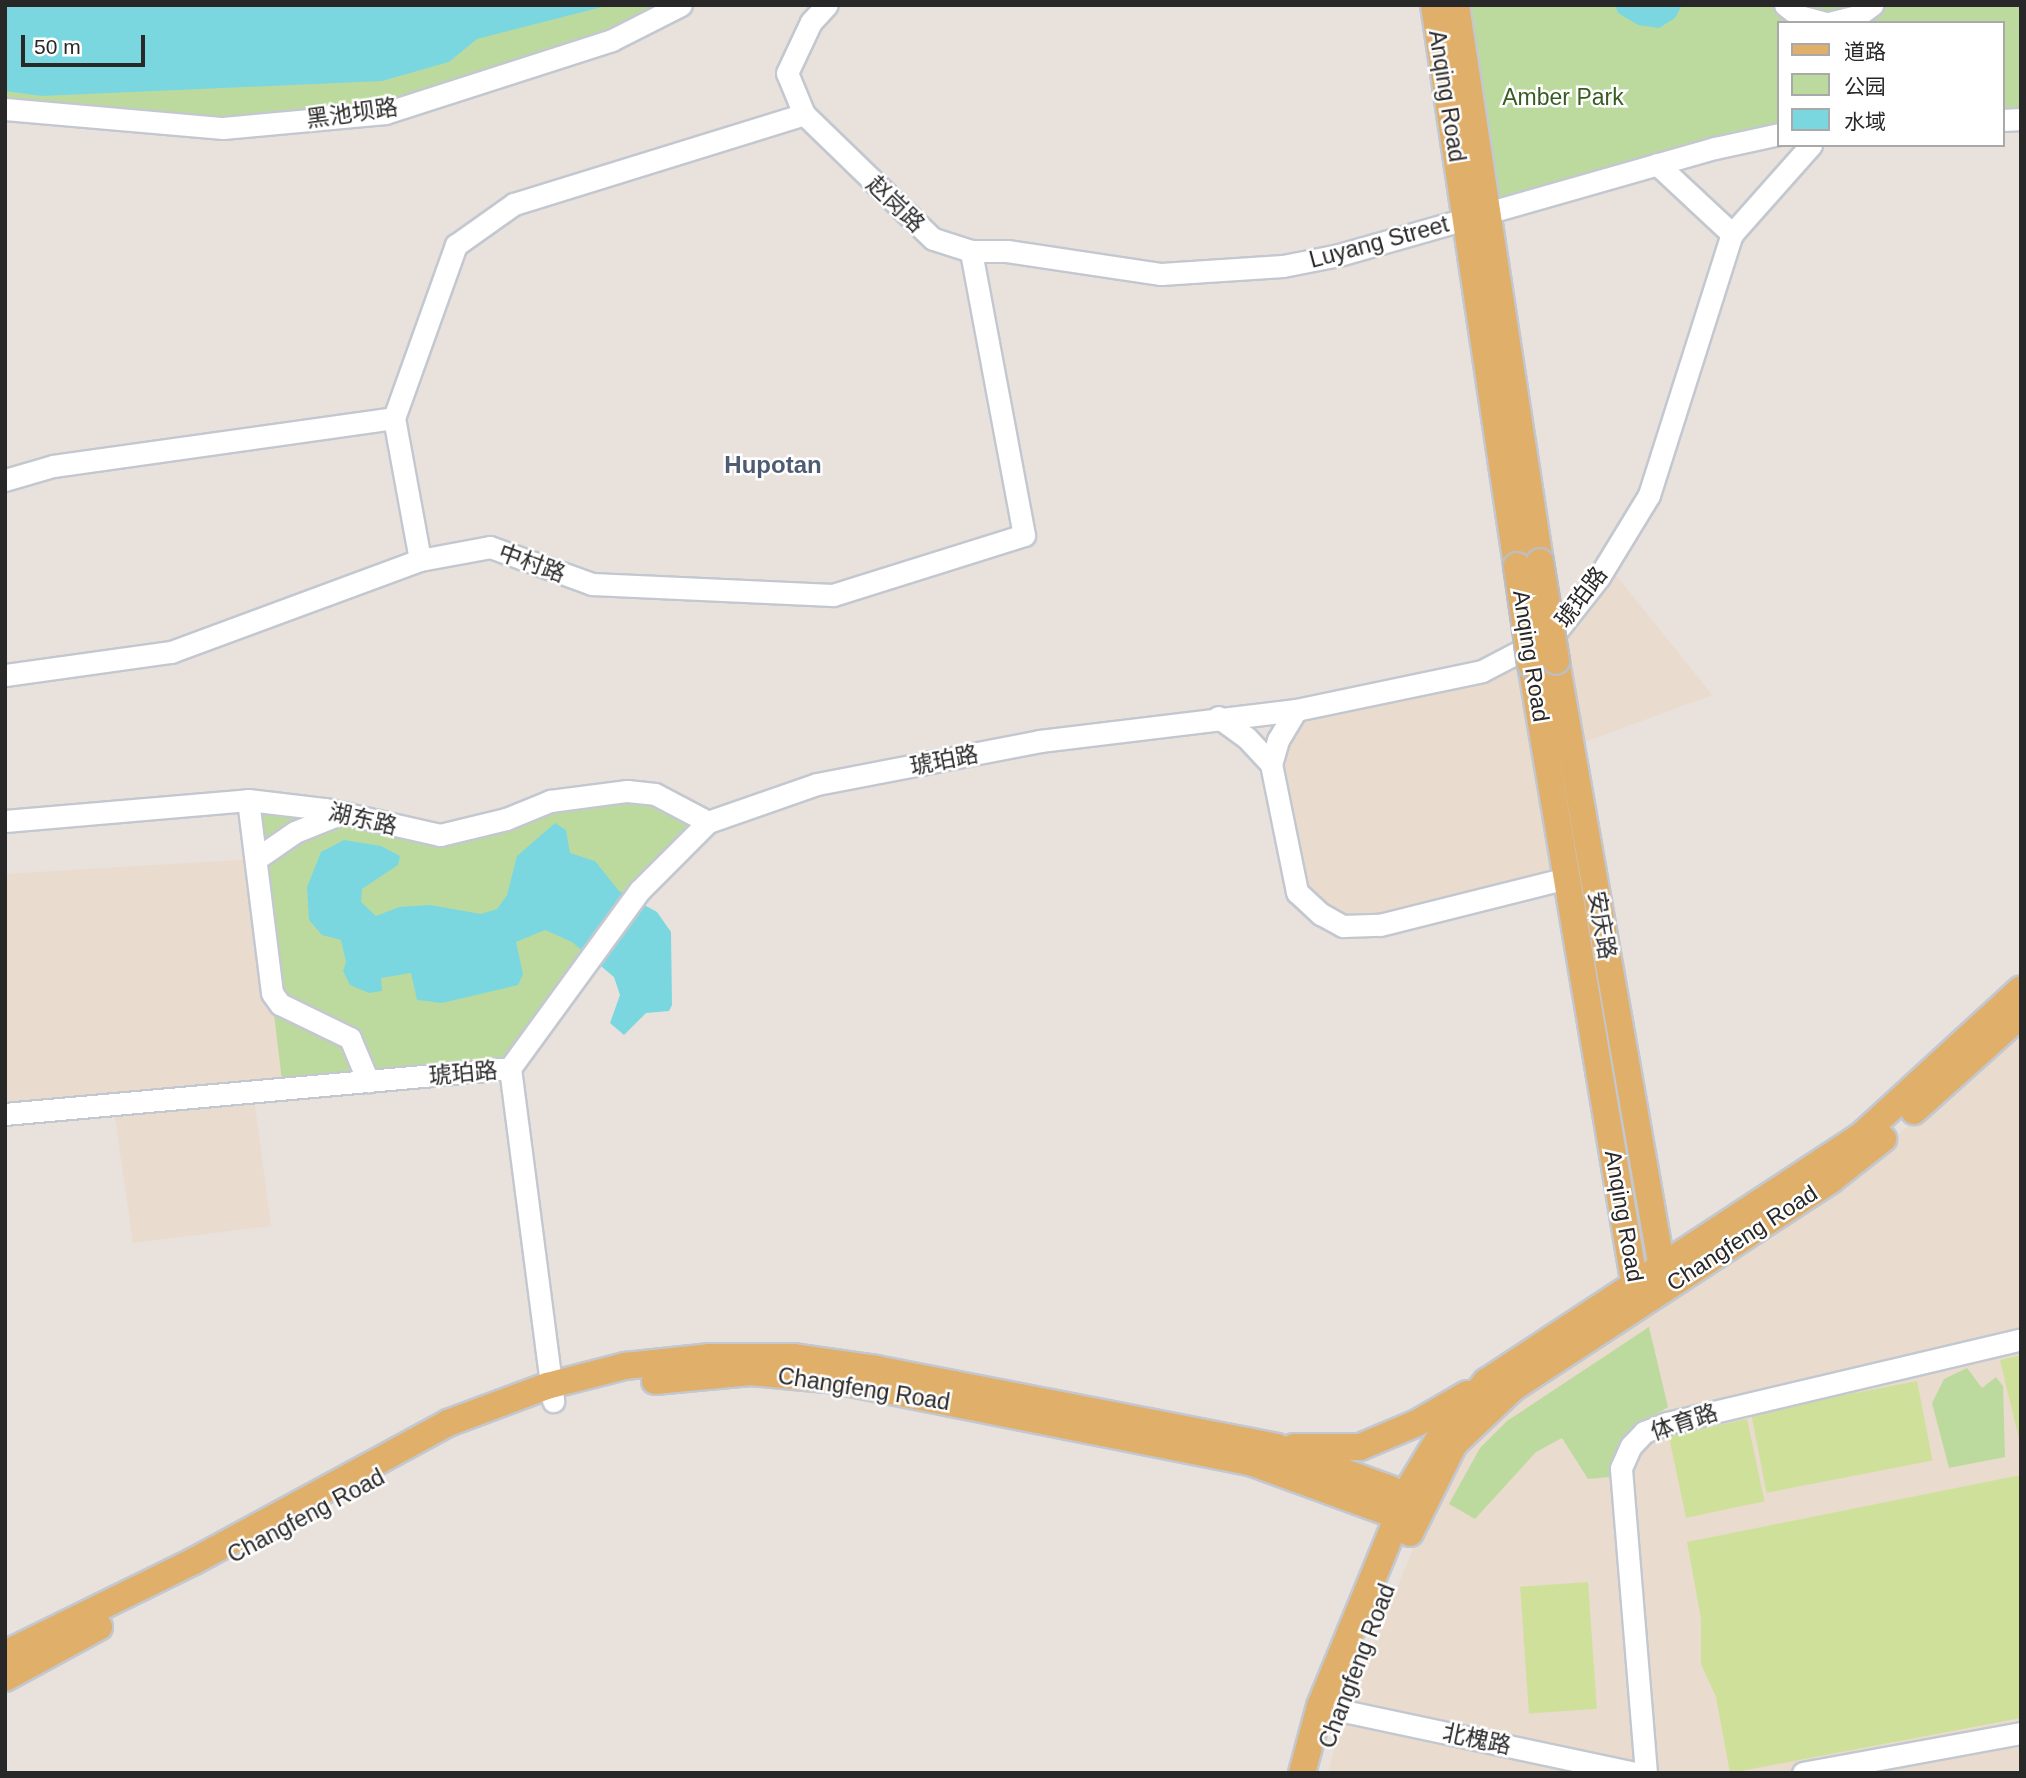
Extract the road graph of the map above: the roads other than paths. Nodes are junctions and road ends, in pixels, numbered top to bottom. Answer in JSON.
{"nodes":[{"id":1,"x":681,"y":5,"type":"edge"},
{"id":2,"x":827,"y":5,"type":"edge"},
{"id":3,"x":1434,"y":5,"type":"edge"},
{"id":4,"x":1456,"y":5,"type":"edge"},
{"id":5,"x":1872,"y":5,"type":"edge"},
{"id":6,"x":1794,"y":8,"type":"edge"},
{"id":7,"x":1823,"y":21,"type":"edge"},
{"id":8,"x":1837,"y":21,"type":"edge"},
{"id":9,"x":5,"y":109,"type":"edge"},
{"id":10,"x":804,"y":114,"type":"junction"},
{"id":11,"x":1778,"y":135,"type":"edge"},
{"id":12,"x":1809,"y":147,"type":"edge"},
{"id":13,"x":1657,"y":164,"type":"junction"},
{"id":14,"x":1477,"y":215,"type":"junction"},
{"id":15,"x":1732,"y":234,"type":"junction"},
{"id":16,"x":971,"y":251,"type":"junction"},
{"id":17,"x":394,"y":418,"type":"junction"},
{"id":18,"x":5,"y":480,"type":"edge"},
{"id":19,"x":420,"y":561,"type":"junction"},
{"id":20,"x":1543,"y":663,"type":"junction"},
{"id":21,"x":5,"y":675,"type":"edge"},
{"id":22,"x":1296,"y":710,"type":"junction"},
{"id":23,"x":1218,"y":717,"type":"junction"},
{"id":24,"x":1272,"y":764,"type":"junction"},
{"id":25,"x":248,"y":800,"type":"junction"},
{"id":26,"x":342,"y":813,"type":"junction"},
{"id":27,"x":5,"y":821,"type":"edge"},
{"id":28,"x":708,"y":822,"type":"junction"},
{"id":29,"x":256,"y":859,"type":"junction"},
{"id":30,"x":1567,"y":878,"type":"junction"},
{"id":31,"x":2021,"y":989,"type":"edge"},
{"id":32,"x":2021,"y":1015,"type":"edge"},
{"id":33,"x":510,"y":1068,"type":"junction"},
{"id":34,"x":368,"y":1081,"type":"junction"},
{"id":35,"x":5,"y":1114,"type":"edge"},
{"id":36,"x":1663,"y":1277,"type":"junction"},
{"id":37,"x":1637,"y":1294,"type":"junction"},
{"id":38,"x":2021,"y":1339,"type":"edge"},
{"id":39,"x":1486,"y":1382,"type":"junction"},
{"id":40,"x":550,"y":1394,"type":"junction"},
{"id":41,"x":1276,"y":1447,"type":"junction"},
{"id":42,"x":1405,"y":1515,"type":"junction"},
{"id":43,"x":5,"y":1654,"type":"edge"},
{"id":44,"x":5,"y":1678,"type":"edge"},
{"id":45,"x":1328,"y":1707,"type":"junction"},
{"id":46,"x":2021,"y":1733,"type":"edge"},
{"id":47,"x":1302,"y":1773,"type":"edge"},
{"id":48,"x":1319,"y":1773,"type":"edge"},
{"id":49,"x":1634,"y":1773,"type":"edge"},
{"id":50,"x":1646,"y":1773,"type":"edge"},
{"id":51,"x":1803,"y":1773,"type":"edge"}],
"edges":[{"from":1,"to":9,"type":"street","name":"黑池坝路"},
{"from":2,"to":10,"type":"street","name":"赵岗路"},
{"from":3,"to":14,"type":"main road","name":"Anqing Road"},
{"from":4,"to":14,"type":"main road","name":"Anqing Road"},
{"from":5,"to":8,"type":"street"},
{"from":6,"to":7,"type":"street"},
{"from":10,"to":16,"type":"street","name":"赵岗路"},
{"from":10,"to":17,"type":"street"},
{"from":11,"to":13,"type":"street","name":"Luyang Street"},
{"from":12,"to":15,"type":"street"},
{"from":13,"to":14,"type":"street","name":"Luyang Street"},
{"from":13,"to":15,"type":"street"},
{"from":14,"to":16,"type":"street","name":"Luyang Street"},
{"from":14,"to":20,"type":"main road","name":"Anqing Road","bridge":true},
{"from":15,"to":22,"type":"street","name":"琥珀路"},
{"from":16,"to":19,"type":"street","name":"中村路"},
{"from":17,"to":18,"type":"street"},
{"from":17,"to":19,"type":"street"},
{"from":19,"to":21,"type":"street","name":"中村路"},
{"from":20,"to":30,"type":"main road","name":"Anqing Road"},
{"from":20,"to":36,"type":"main road","name":"安庆路"},
{"from":22,"to":23,"type":"street","name":"琥珀路"},
{"from":22,"to":24,"type":"street"},
{"from":23,"to":24,"type":"street"},
{"from":23,"to":28,"type":"street","name":"琥珀路"},
{"from":24,"to":30,"type":"street"},
{"from":25,"to":26,"type":"street","name":"湖东路"},
{"from":25,"to":27,"type":"street","name":"湖东路"},
{"from":25,"to":29,"type":"street"},
{"from":26,"to":28,"type":"street","name":"湖东路"},
{"from":26,"to":29,"type":"street"},
{"from":28,"to":33,"type":"street","name":"琥珀路"},
{"from":29,"to":34,"type":"street"},
{"from":30,"to":37,"type":"main road","name":"Anqing Road"},
{"from":31,"to":36,"type":"main road","name":"Changfeng Road"},
{"from":32,"to":36,"type":"main road","name":"Changfeng Road"},
{"from":33,"to":34,"type":"street","name":"琥珀路"},
{"from":33,"to":40,"type":"street"},
{"from":34,"to":35,"type":"street","name":"琥珀路"},
{"from":36,"to":37,"type":"main road","name":"Changfeng Road"},
{"from":37,"to":39,"type":"main road","name":"Changfeng Road"},
{"from":37,"to":42,"type":"main road","name":"Changfeng Road"},
{"from":38,"to":50,"type":"street","name":"体育路"},
{"from":39,"to":41,"type":"main road","name":"Changfeng Road"},
{"from":39,"to":42,"type":"main road","name":"Changfeng Road"},
{"from":40,"to":41,"type":"main road","name":"Changfeng Road"},
{"from":40,"to":42,"type":"main road","name":"Changfeng Road"},
{"from":40,"to":43,"type":"main road","name":"Changfeng Road"},
{"from":40,"to":44,"type":"main road","name":"Changfeng Road"},
{"from":41,"to":42,"type":"main road","name":"Changfeng Road"},
{"from":42,"to":45,"type":"main road","name":"Changfeng Road"},
{"from":45,"to":47,"type":"main road","name":"Changfeng Road"},
{"from":45,"to":48,"type":"main road","name":"Changfeng Road"},
{"from":45,"to":49,"type":"street","name":"北槐路"},
{"from":46,"to":51,"type":"street"}]}
